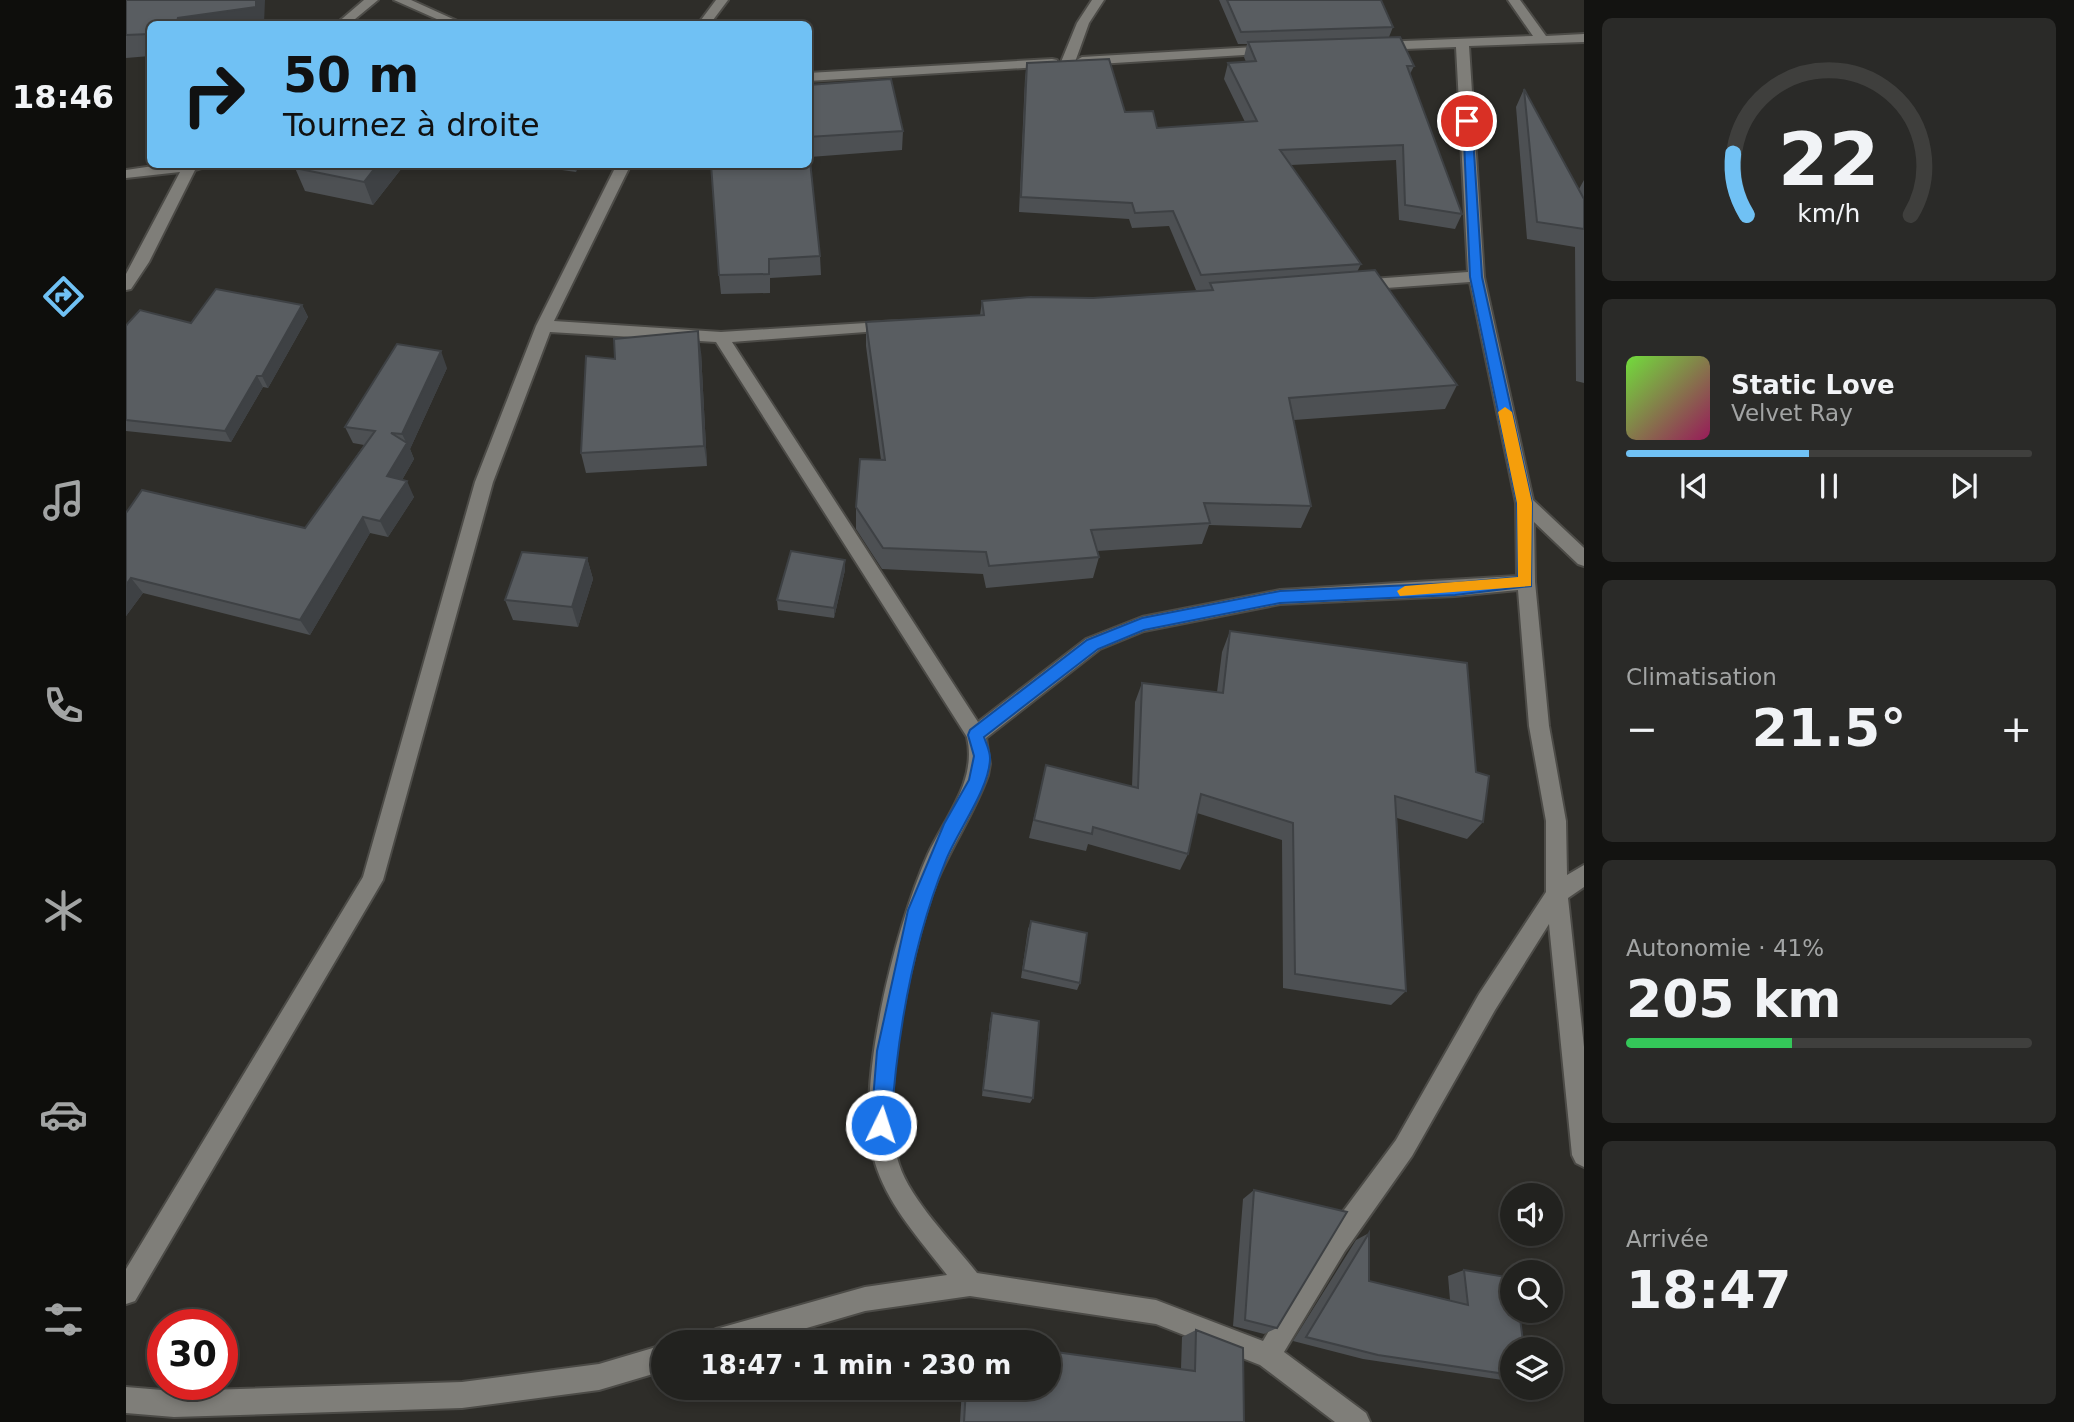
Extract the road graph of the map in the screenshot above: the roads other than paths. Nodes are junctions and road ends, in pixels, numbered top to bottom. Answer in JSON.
{"nodes":[{"id":1,"x":372,"y":0,"type":"edge"},
{"id":2,"x":400,"y":0,"type":"edge"},
{"id":3,"x":722,"y":0,"type":"edge"},
{"id":4,"x":1098,"y":0,"type":"edge"},
{"id":5,"x":1514,"y":0,"type":"edge"},
{"id":6,"x":346,"y":21,"type":"edge"},
{"id":7,"x":451,"y":21,"type":"edge"},
{"id":8,"x":706,"y":21,"type":"edge"},
{"id":9,"x":1584,"y":38,"type":"edge"},
{"id":10,"x":1542,"y":39,"type":"junction"},
{"id":11,"x":1462,"y":43,"type":"junction"},
{"id":12,"x":1368,"y":46,"type":"edge"},
{"id":13,"x":1289,"y":49,"type":"edge"},
{"id":14,"x":1068,"y":62,"type":"junction"},
{"id":15,"x":812,"y":77,"type":"edge"},
{"id":16,"x":173,"y":168,"type":"edge"},
{"id":17,"x":188,"y":168,"type":"edge"},
{"id":18,"x":622,"y":168,"type":"edge"},
{"id":19,"x":126,"y":174,"type":"edge"},
{"id":20,"x":1476,"y":277,"type":"junction"},
{"id":21,"x":126,"y":285,"type":"edge"},
{"id":22,"x":1339,"y":287,"type":"edge"},
{"id":23,"x":906,"y":323,"type":"edge"},
{"id":24,"x":544,"y":326,"type":"junction"},
{"id":25,"x":721,"y":337,"type":"junction"},
{"id":26,"x":1525,"y":503,"type":"junction"},
{"id":27,"x":1584,"y":559,"type":"edge"},
{"id":28,"x":1525,"y":582,"type":"junction"},
{"id":29,"x":976,"y":735,"type":"junction"},
{"id":30,"x":1584,"y":875,"type":"edge"},
{"id":31,"x":1557,"y":894,"type":"junction"},
{"id":32,"x":1584,"y":1155,"type":"edge"},
{"id":33,"x":970,"y":1284,"type":"junction"},
{"id":34,"x":126,"y":1293,"type":"edge"},
{"id":35,"x":756,"y":1330,"type":"edge"},
{"id":36,"x":1268,"y":1356,"type":"junction"},
{"id":37,"x":651,"y":1362,"type":"edge"},
{"id":38,"x":126,"y":1400,"type":"edge"},
{"id":39,"x":1357,"y":1422,"type":"edge"}],
"edges":[{"from":1,"to":6,"type":"street"},
{"from":2,"to":7,"type":"street"},
{"from":3,"to":8,"type":"street"},
{"from":4,"to":14,"type":"street"},
{"from":5,"to":10,"type":"street"},
{"from":9,"to":10,"type":"street"},
{"from":10,"to":11,"type":"street"},
{"from":11,"to":12,"type":"street"},
{"from":11,"to":20,"type":"street"},
{"from":13,"to":14,"type":"street"},
{"from":14,"to":15,"type":"street"},
{"from":16,"to":19,"type":"street"},
{"from":17,"to":21,"type":"street"},
{"from":18,"to":24,"type":"street"},
{"from":20,"to":22,"type":"street"},
{"from":20,"to":26,"type":"street"},
{"from":23,"to":25,"type":"street"},
{"from":24,"to":25,"type":"street"},
{"from":24,"to":34,"type":"street"},
{"from":25,"to":29,"type":"street"},
{"from":26,"to":27,"type":"street"},
{"from":26,"to":28,"type":"street"},
{"from":28,"to":29,"type":"street"},
{"from":28,"to":31,"type":"street"},
{"from":29,"to":33,"type":"street"},
{"from":30,"to":31,"type":"street"},
{"from":31,"to":32,"type":"street"},
{"from":31,"to":36,"type":"street"},
{"from":33,"to":35,"type":"street"},
{"from":33,"to":36,"type":"street"},
{"from":36,"to":39,"type":"street"},
{"from":37,"to":38,"type":"street"}]}
